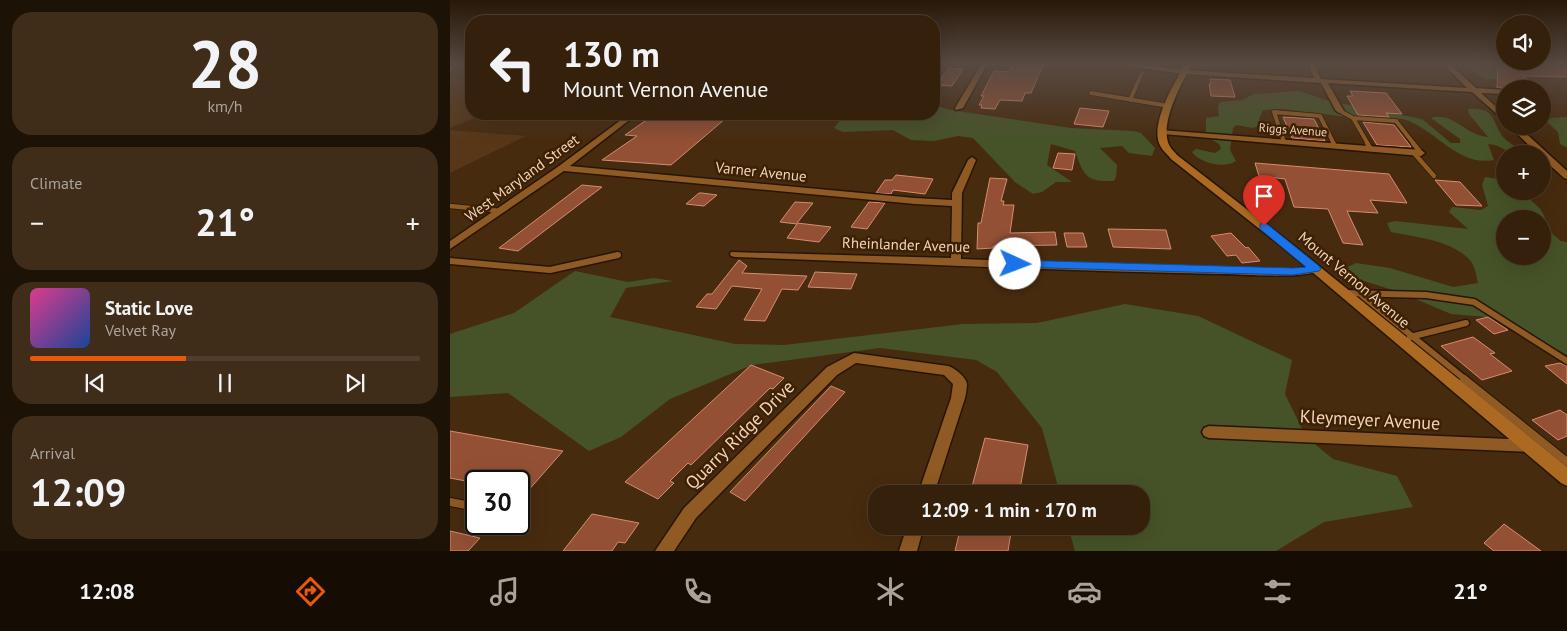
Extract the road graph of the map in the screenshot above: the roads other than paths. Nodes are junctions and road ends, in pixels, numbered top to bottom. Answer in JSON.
{"nodes":[{"id":1,"x":970,"y":89,"type":"edge"},
{"id":2,"x":1135,"y":89,"type":"edge"},
{"id":3,"x":1177,"y":89,"type":"edge"},
{"id":4,"x":1326,"y":89,"type":"edge"},
{"id":5,"x":1440,"y":89,"type":"edge"},
{"id":6,"x":1473,"y":89,"type":"edge"},
{"id":7,"x":1475,"y":91,"type":"junction"},
{"id":8,"x":1496,"y":92,"type":"edge"},
{"id":9,"x":1091,"y":93,"type":"dead end"},
{"id":10,"x":1130,"y":100,"type":"junction"},
{"id":11,"x":1169,"y":106,"type":"junction"},
{"id":12,"x":959,"y":108,"type":"dead end"},
{"id":13,"x":1340,"y":111,"type":"joint"},
{"id":14,"x":1496,"y":111,"type":"edge"},
{"id":15,"x":1353,"y":118,"type":"junction"},
{"id":16,"x":625,"y":120,"type":"edge"},
{"id":17,"x":1163,"y":132,"type":"junction"},
{"id":18,"x":1523,"y":135,"type":"edge"},
{"id":19,"x":1284,"y":142,"type":"junction"},
{"id":20,"x":1335,"y":146,"type":"junction"},
{"id":21,"x":1371,"y":149,"type":"junction"},
{"id":22,"x":1417,"y":152,"type":"junction"},
{"id":23,"x":972,"y":160,"type":"dead end"},
{"id":24,"x":562,"y":168,"type":"junction"},
{"id":25,"x":1434,"y":176,"type":"dead end"},
{"id":26,"x":1567,"y":176,"type":"edge"},
{"id":27,"x":956,"y":203,"type":"junction"},
{"id":28,"x":450,"y":206,"type":"edge"},
{"id":29,"x":501,"y":211,"type":"junction"},
{"id":30,"x":450,"y":246,"type":"edge"},
{"id":31,"x":735,"y":254,"type":"dead end"},
{"id":32,"x":618,"y":255,"type":"dead end"},
{"id":33,"x":450,"y":262,"type":"edge"},
{"id":34,"x":956,"y":262,"type":"junction"},
{"id":35,"x":1315,"y":269,"type":"junction"},
{"id":36,"x":1344,"y":293,"type":"junction"},
{"id":37,"x":1359,"y":294,"type":"junction"},
{"id":38,"x":1466,"y":323,"type":"dead end"},
{"id":39,"x":1406,"y":338,"type":"junction"},
{"id":40,"x":1567,"y":361,"type":"edge"},
{"id":41,"x":1209,"y":432,"type":"dead end"},
{"id":42,"x":1529,"y":446,"type":"junction"},
{"id":43,"x":1567,"y":462,"type":"edge"},
{"id":44,"x":1567,"y":478,"type":"edge"},
{"id":45,"x":929,"y":485,"type":"edge"},
{"id":46,"x":450,"y":502,"type":"edge"},
{"id":47,"x":465,"y":505,"type":"edge"},
{"id":48,"x":913,"y":535,"type":"edge"},
{"id":49,"x":664,"y":551,"type":"edge"},
{"id":50,"x":908,"y":551,"type":"edge"}],
"edges":[{"from":1,"to":12,"type":"street"},
{"from":2,"to":10,"type":"lane"},
{"from":3,"to":11,"type":"main road"},
{"from":4,"to":13,"type":"street"},
{"from":5,"to":7,"type":"street"},
{"from":6,"to":7,"type":"street"},
{"from":7,"to":8,"type":"street"},
{"from":7,"to":14,"type":"street"},
{"from":9,"to":10,"type":"lane"},
{"from":10,"to":11,"type":"lane"},
{"from":11,"to":17,"type":"main road"},
{"from":13,"to":15,"type":"lane"},
{"from":15,"to":21,"type":"lane"},
{"from":15,"to":22,"type":"lane"},
{"from":16,"to":24,"type":"street","name":"West Maryland Street"},
{"from":17,"to":19,"type":"street","name":"Riggs Avenue"},
{"from":17,"to":35,"type":"main road","name":"Mount Vernon Avenue"},
{"from":18,"to":26,"type":"street"},
{"from":19,"to":20,"type":"street","name":"Riggs Avenue"},
{"from":19,"to":20,"type":"lane"},
{"from":20,"to":21,"type":"street","name":"Riggs Avenue"},
{"from":21,"to":22,"type":"street","name":"Riggs Avenue"},
{"from":22,"to":25,"type":"lane"},
{"from":23,"to":27,"type":"street"},
{"from":24,"to":27,"type":"street","name":"Varner Avenue"},
{"from":24,"to":29,"type":"street","name":"West Maryland Street"},
{"from":27,"to":34,"type":"street"},
{"from":28,"to":29,"type":"lane"},
{"from":29,"to":30,"type":"street","name":"West Maryland Street"},
{"from":31,"to":34,"type":"street","name":"Rheinlander Avenue"},
{"from":32,"to":33,"type":"lane"},
{"from":34,"to":35,"type":"street","name":"Rheinlander Avenue"},
{"from":35,"to":36,"type":"main road","name":"Mount Vernon Avenue"},
{"from":36,"to":37,"type":"lane"},
{"from":36,"to":39,"type":"main road","name":"Mount Vernon Avenue"},
{"from":37,"to":39,"type":"lane"},
{"from":37,"to":40,"type":"lane"},
{"from":38,"to":39,"type":"lane"},
{"from":39,"to":42,"type":"main road","name":"Mount Vernon Avenue"},
{"from":39,"to":43,"type":"lane"},
{"from":41,"to":42,"type":"street","name":"Kleymeyer Avenue"},
{"from":42,"to":44,"type":"main road","name":"Mount Vernon Avenue"},
{"from":45,"to":49,"type":"street","name":"Quarry Ridge Drive"},
{"from":46,"to":47,"type":"lane"},
{"from":48,"to":50,"type":"street"}]}
